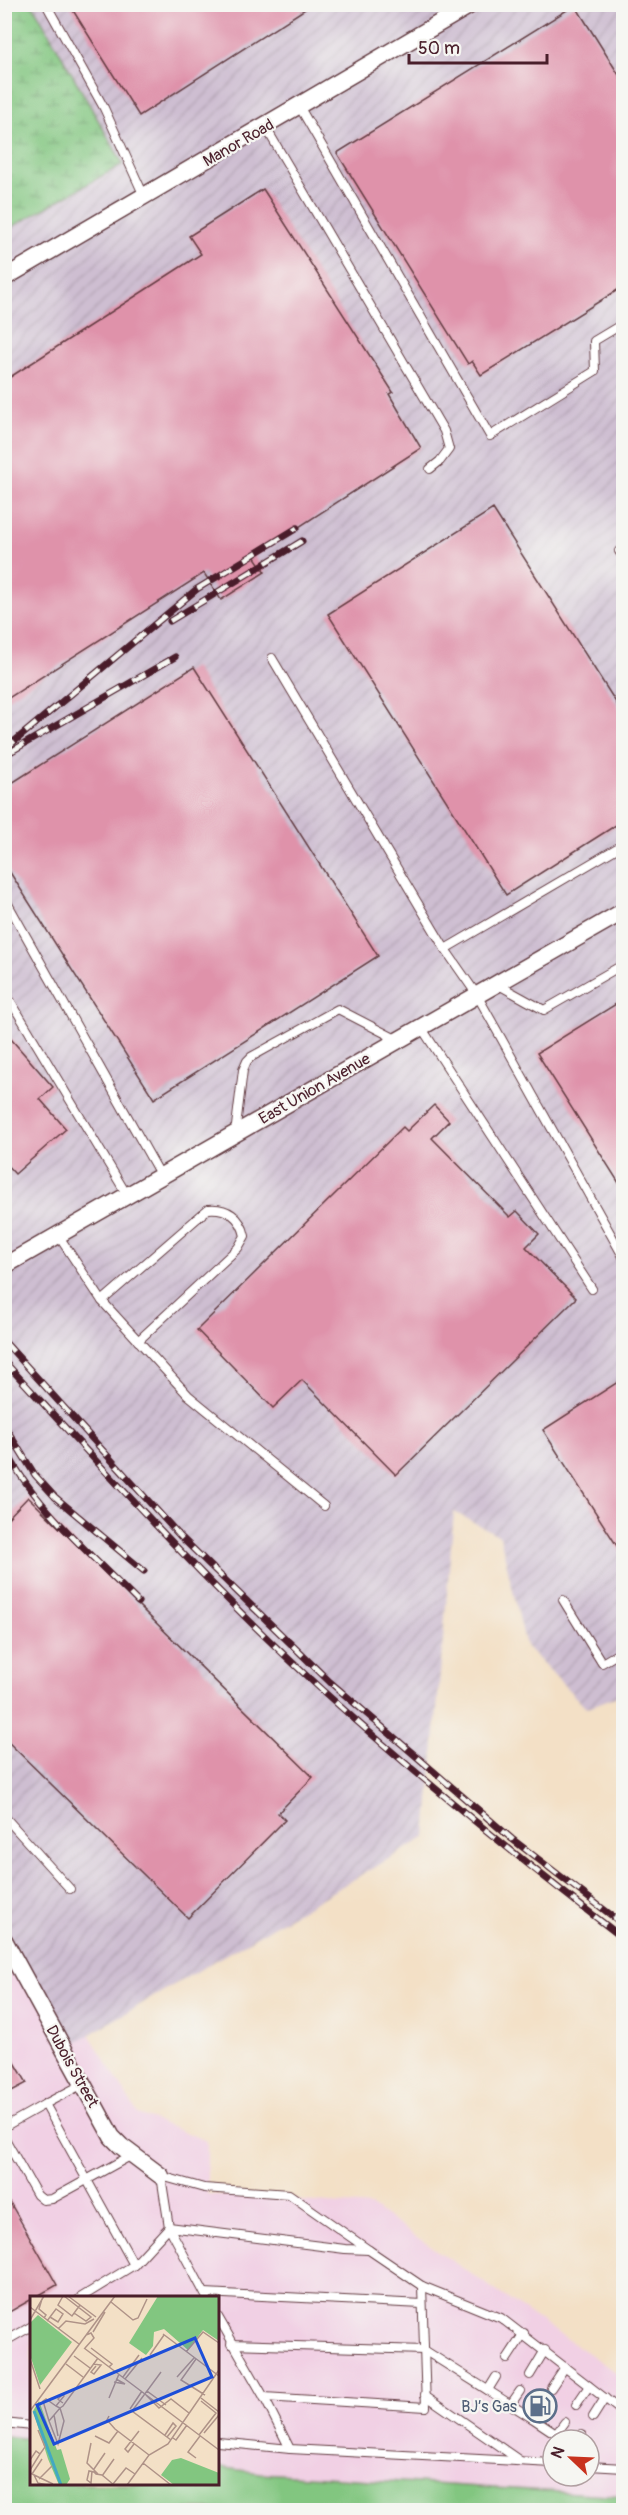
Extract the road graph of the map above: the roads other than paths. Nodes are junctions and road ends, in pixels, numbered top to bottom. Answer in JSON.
{"nodes":[{"id":1,"x":46,"y":4,"type":"edge"},
{"id":2,"x":472,"y":4,"type":"edge"},
{"id":3,"x":299,"y":106,"type":"junction"},
{"id":4,"x":265,"y":126,"type":"junction"},
{"id":5,"x":144,"y":197,"type":"junction"},
{"id":6,"x":4,"y":279,"type":"edge"},
{"id":7,"x":624,"y":323,"type":"edge"},
{"id":8,"x":430,"y":469,"type":"dead end"},
{"id":9,"x":272,"y":658,"type":"dead end"},
{"id":10,"x":624,"y":844,"type":"edge"},
{"id":11,"x":4,"y":897,"type":"edge"},
{"id":12,"x":624,"y":911,"type":"edge"},
{"id":13,"x":445,"y":950,"type":"junction"},
{"id":14,"x":624,"y":964,"type":"edge"},
{"id":15,"x":496,"y":984,"type":"junction"},
{"id":16,"x":4,"y":990,"type":"edge"},
{"id":17,"x":477,"y":995,"type":"junction"},
{"id":18,"x":421,"y":1027,"type":"junction"},
{"id":19,"x":398,"y":1040,"type":"junction"},
{"id":20,"x":235,"y":1134,"type":"junction"},
{"id":21,"x":161,"y":1176,"type":"junction"},
{"id":22,"x":127,"y":1196,"type":"junction"},
{"id":23,"x":58,"y":1235,"type":"junction"},
{"id":24,"x":624,"y":1258,"type":"edge"},
{"id":25,"x":4,"y":1266,"type":"edge"},
{"id":26,"x":592,"y":1289,"type":"dead end"},
{"id":27,"x":102,"y":1301,"type":"junction"},
{"id":28,"x":138,"y":1341,"type":"junction"},
{"id":29,"x":324,"y":1506,"type":"dead end"},
{"id":30,"x":563,"y":1600,"type":"dead end"},
{"id":31,"x":624,"y":1650,"type":"edge"},
{"id":32,"x":4,"y":1816,"type":"edge"},
{"id":33,"x":70,"y":1889,"type":"dead end"},
{"id":34,"x":4,"y":1940,"type":"edge"},
{"id":35,"x":82,"y":2084,"type":"junction"},
{"id":36,"x":45,"y":2104,"type":"junction"},
{"id":37,"x":4,"y":2127,"type":"edge"},
{"id":38,"x":4,"y":2137,"type":"edge"},
{"id":39,"x":132,"y":2155,"type":"junction"},
{"id":40,"x":161,"y":2176,"type":"junction"},
{"id":41,"x":86,"y":2180,"type":"junction"},
{"id":42,"x":169,"y":2227,"type":"junction"},
{"id":43,"x":369,"y":2250,"type":"junction"},
{"id":44,"x":134,"y":2265,"type":"junction"},
{"id":45,"x":422,"y":2286,"type":"junction"},
{"id":46,"x":206,"y":2295,"type":"edge"},
{"id":47,"x":83,"y":2296,"type":"edge"},
{"id":48,"x":422,"y":2304,"type":"junction"},
{"id":49,"x":219,"y":2319,"type":"edge"},
{"id":50,"x":30,"y":2327,"type":"edge"},
{"id":51,"x":524,"y":2333,"type":"junction"},
{"id":52,"x":4,"y":2342,"type":"edge"},
{"id":53,"x":231,"y":2344,"type":"junction"},
{"id":54,"x":424,"y":2350,"type":"junction"},
{"id":55,"x":545,"y":2350,"type":"junction"},
{"id":56,"x":507,"y":2359,"type":"dead end"},
{"id":57,"x":565,"y":2367,"type":"junction"},
{"id":58,"x":530,"y":2375,"type":"dead end"},
{"id":59,"x":496,"y":2377,"type":"dead end"},
{"id":60,"x":589,"y":2386,"type":"junction"},
{"id":61,"x":551,"y":2388,"type":"dead end"},
{"id":62,"x":488,"y":2390,"type":"junction"},
{"id":63,"x":520,"y":2391,"type":"dead end"},
{"id":64,"x":426,"y":2396,"type":"junction"},
{"id":65,"x":264,"y":2397,"type":"junction"},
{"id":66,"x":605,"y":2398,"type":"junction"},
{"id":67,"x":511,"y":2404,"type":"junction"},
{"id":68,"x":540,"y":2405,"type":"dead end"},
{"id":69,"x":576,"y":2405,"type":"dead end"},
{"id":70,"x":624,"y":2413,"type":"edge"},
{"id":71,"x":593,"y":2417,"type":"dead end"},
{"id":72,"x":532,"y":2418,"type":"junction"},
{"id":73,"x":565,"y":2422,"type":"dead end"},
{"id":74,"x":4,"y":2423,"type":"edge"},
{"id":75,"x":30,"y":2426,"type":"edge"},
{"id":76,"x":547,"y":2428,"type":"edge"},
{"id":77,"x":560,"y":2428,"type":"edge"},
{"id":78,"x":219,"y":2442,"type":"edge"},
{"id":79,"x":290,"y":2449,"type":"junction"},
{"id":80,"x":520,"y":2460,"type":"junction"},
{"id":81,"x":541,"y":2462,"type":"edge"},
{"id":82,"x":603,"y":2467,"type":"edge"},
{"id":83,"x":624,"y":2468,"type":"edge"}],
"edges":[{"from":1,"to":5,"type":"lane"},
{"from":2,"to":3,"type":"street","name":"Manor Road"},
{"from":3,"to":4,"type":"street","name":"Manor Road"},
{"from":3,"to":7,"type":"lane"},
{"from":4,"to":5,"type":"street","name":"Manor Road"},
{"from":4,"to":8,"type":"lane"},
{"from":5,"to":6,"type":"street","name":"Manor Road"},
{"from":9,"to":13,"type":"lane"},
{"from":10,"to":13,"type":"lane"},
{"from":11,"to":21,"type":"lane"},
{"from":12,"to":15,"type":"street","name":"East Union Avenue"},
{"from":13,"to":17,"type":"lane"},
{"from":14,"to":15,"type":"lane"},
{"from":15,"to":17,"type":"street","name":"East Union Avenue"},
{"from":16,"to":22,"type":"lane"},
{"from":17,"to":18,"type":"street","name":"East Union Avenue"},
{"from":17,"to":24,"type":"lane"},
{"from":18,"to":19,"type":"street","name":"East Union Avenue"},
{"from":18,"to":26,"type":"lane"},
{"from":19,"to":20,"type":"street","name":"East Union Avenue"},
{"from":19,"to":20,"type":"lane"},
{"from":20,"to":21,"type":"street","name":"East Union Avenue"},
{"from":21,"to":22,"type":"street","name":"East Union Avenue"},
{"from":22,"to":23,"type":"street","name":"East Union Avenue"},
{"from":23,"to":25,"type":"street","name":"East Union Avenue"},
{"from":23,"to":27,"type":"lane"},
{"from":27,"to":28,"type":"lane"},
{"from":27,"to":28,"type":"lane"},
{"from":28,"to":29,"type":"lane"},
{"from":30,"to":31,"type":"lane"},
{"from":32,"to":33,"type":"lane"},
{"from":34,"to":35,"type":"street","name":"Dubois Street"},
{"from":35,"to":36,"type":"lane"},
{"from":35,"to":39,"type":"street","name":"Dubois Street"},
{"from":36,"to":37,"type":"lane"},
{"from":36,"to":41,"type":"lane"},
{"from":38,"to":41,"type":"lane"},
{"from":39,"to":40,"type":"street","name":"Dubois Street"},
{"from":39,"to":41,"type":"lane"},
{"from":40,"to":42,"type":"lane"},
{"from":40,"to":43,"type":"lane"},
{"from":41,"to":44,"type":"lane"},
{"from":42,"to":43,"type":"lane"},
{"from":42,"to":44,"type":"lane"},
{"from":42,"to":46,"type":"lane"},
{"from":43,"to":45,"type":"lane"},
{"from":44,"to":47,"type":"lane"},
{"from":45,"to":48,"type":"lane"},
{"from":45,"to":51,"type":"lane"},
{"from":46,"to":48,"type":"lane"},
{"from":48,"to":54,"type":"lane"},
{"from":49,"to":53,"type":"lane"},
{"from":50,"to":52,"type":"lane"},
{"from":51,"to":55,"type":"lane"},
{"from":51,"to":56,"type":"lane"},
{"from":53,"to":54,"type":"lane"},
{"from":53,"to":65,"type":"lane"},
{"from":54,"to":62,"type":"lane"},
{"from":54,"to":64,"type":"lane"},
{"from":55,"to":57,"type":"lane"},
{"from":55,"to":58,"type":"lane"},
{"from":57,"to":60,"type":"lane"},
{"from":57,"to":61,"type":"lane"},
{"from":59,"to":62,"type":"lane"},
{"from":60,"to":66,"type":"lane"},
{"from":60,"to":69,"type":"lane"},
{"from":62,"to":67,"type":"lane"},
{"from":63,"to":67,"type":"lane"},
{"from":64,"to":65,"type":"lane"},
{"from":64,"to":80,"type":"lane"},
{"from":65,"to":79,"type":"lane"},
{"from":66,"to":70,"type":"lane"},
{"from":66,"to":71,"type":"lane"},
{"from":67,"to":72,"type":"lane"},
{"from":68,"to":72,"type":"lane"},
{"from":72,"to":76,"type":"lane"},
{"from":73,"to":77,"type":"lane"},
{"from":74,"to":75,"type":"lane"},
{"from":78,"to":79,"type":"lane"},
{"from":79,"to":80,"type":"lane"},
{"from":80,"to":81,"type":"lane"},
{"from":82,"to":83,"type":"lane"}]}
